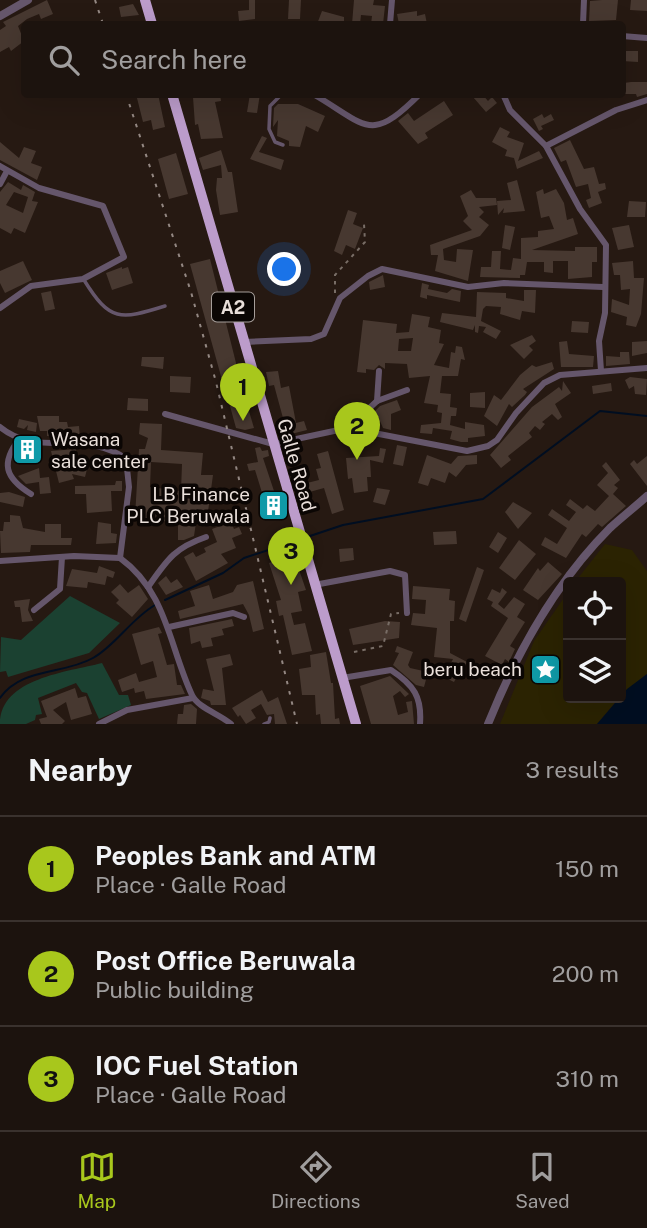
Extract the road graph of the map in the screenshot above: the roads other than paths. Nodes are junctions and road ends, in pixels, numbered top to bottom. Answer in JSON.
{"nodes":[{"id":1,"x":28,"y":0,"type":"edge"},
{"id":2,"x":145,"y":0,"type":"edge"},
{"id":3,"x":392,"y":0,"type":"edge"},
{"id":4,"x":584,"y":0,"type":"edge"},
{"id":5,"x":0,"y":16,"type":"edge"},
{"id":6,"x":151,"y":21,"type":"edge"},
{"id":7,"x":390,"y":21,"type":"edge"},
{"id":8,"x":583,"y":21,"type":"edge"},
{"id":9,"x":626,"y":36,"type":"edge"},
{"id":10,"x":647,"y":38,"type":"edge"},
{"id":11,"x":176,"y":98,"type":"edge"},
{"id":12,"x":278,"y":98,"type":"edge"},
{"id":13,"x":319,"y":98,"type":"edge"},
{"id":14,"x":416,"y":98,"type":"edge"},
{"id":15,"x":505,"y":98,"type":"edge"},
{"id":16,"x":647,"y":100,"type":"edge"},
{"id":17,"x":283,"y":145,"type":"dead end"},
{"id":18,"x":546,"y":146,"type":"junction"},
{"id":19,"x":0,"y":166,"type":"edge"},
{"id":20,"x":7,"y":171,"type":"junction"},
{"id":21,"x":0,"y":184,"type":"edge"},
{"id":22,"x":83,"y":279,"type":"junction"},
{"id":23,"x":603,"y":287,"type":"junction"},
{"id":24,"x":164,"y":306,"type":"dead end"},
{"id":25,"x":0,"y":308,"type":"edge"},
{"id":26,"x":244,"y":342,"type":"junction"},
{"id":27,"x":647,"y":368,"type":"edge"},
{"id":28,"x":379,"y":370,"type":"dead end"},
{"id":29,"x":601,"y":371,"type":"junction"},
{"id":30,"x":407,"y":390,"type":"dead end"},
{"id":31,"x":377,"y":401,"type":"junction"},
{"id":32,"x":165,"y":414,"type":"dead end"},
{"id":33,"x":0,"y":427,"type":"edge"},
{"id":34,"x":348,"y":428,"type":"junction"},
{"id":35,"x":20,"y":438,"type":"junction"},
{"id":36,"x":273,"y":444,"type":"junction"},
{"id":37,"x":31,"y":494,"type":"dead end"},
{"id":38,"x":647,"y":496,"type":"edge"},
{"id":39,"x":206,"y":537,"type":"dead end"},
{"id":40,"x":62,"y":557,"type":"junction"},
{"id":41,"x":120,"y":558,"type":"junction"},
{"id":42,"x":0,"y":561,"type":"edge"},
{"id":43,"x":314,"y":585,"type":"junction"},
{"id":44,"x":148,"y":587,"type":"junction"},
{"id":45,"x":34,"y":610,"type":"dead end"},
{"id":46,"x":407,"y":613,"type":"road end"},
{"id":47,"x":244,"y":617,"type":"dead end"},
{"id":48,"x":169,"y":627,"type":"junction"},
{"id":49,"x":342,"y":678,"type":"junction"},
{"id":50,"x":193,"y":698,"type":"junction"},
{"id":51,"x":270,"y":718,"type":"dead end"},
{"id":52,"x":99,"y":724,"type":"edge"},
{"id":53,"x":231,"y":724,"type":"edge"},
{"id":54,"x":264,"y":724,"type":"edge"},
{"id":55,"x":356,"y":724,"type":"edge"},
{"id":56,"x":420,"y":724,"type":"edge"},
{"id":57,"x":488,"y":724,"type":"edge"}],
"edges":[{"from":1,"to":5,"type":"street"},
{"from":2,"to":6,"type":"highway"},
{"from":3,"to":7,"type":"street"},
{"from":4,"to":8,"type":"street"},
{"from":9,"to":10,"type":"street"},
{"from":11,"to":26,"type":"highway","name":"Galle Road","number":"A2"},
{"from":12,"to":17,"type":"lane"},
{"from":13,"to":14,"type":"street"},
{"from":15,"to":18,"type":"street"},
{"from":16,"to":18,"type":"street"},
{"from":18,"to":23,"type":"street"},
{"from":19,"to":20,"type":"street"},
{"from":20,"to":21,"type":"street"},
{"from":20,"to":22,"type":"street"},
{"from":22,"to":24,"type":"lane"},
{"from":22,"to":25,"type":"street"},
{"from":23,"to":26,"type":"street"},
{"from":23,"to":29,"type":"street"},
{"from":26,"to":36,"type":"highway","name":"Galle Road","number":"A2"},
{"from":27,"to":29,"type":"street"},
{"from":28,"to":31,"type":"street"},
{"from":29,"to":34,"type":"street"},
{"from":30,"to":31,"type":"street"},
{"from":31,"to":34,"type":"street"},
{"from":32,"to":36,"type":"street"},
{"from":33,"to":35,"type":"street"},
{"from":34,"to":36,"type":"street"},
{"from":35,"to":37,"type":"street"},
{"from":35,"to":41,"type":"street"},
{"from":36,"to":43,"type":"highway","name":"Galle Road","number":"A2"},
{"from":38,"to":57,"type":"street"},
{"from":39,"to":44,"type":"street"},
{"from":40,"to":41,"type":"street"},
{"from":40,"to":42,"type":"street"},
{"from":40,"to":45,"type":"street"},
{"from":41,"to":44,"type":"street"},
{"from":43,"to":46,"type":"street"},
{"from":43,"to":49,"type":"highway","name":"Galle Road","number":"A2"},
{"from":44,"to":48,"type":"street"},
{"from":47,"to":48,"type":"street"},
{"from":48,"to":50,"type":"street"},
{"from":49,"to":55,"type":"highway","name":"Galle Road","number":"A2"},
{"from":49,"to":56,"type":"street"},
{"from":50,"to":52,"type":"street"},
{"from":50,"to":53,"type":"street"},
{"from":51,"to":54,"type":"lane"}]}
